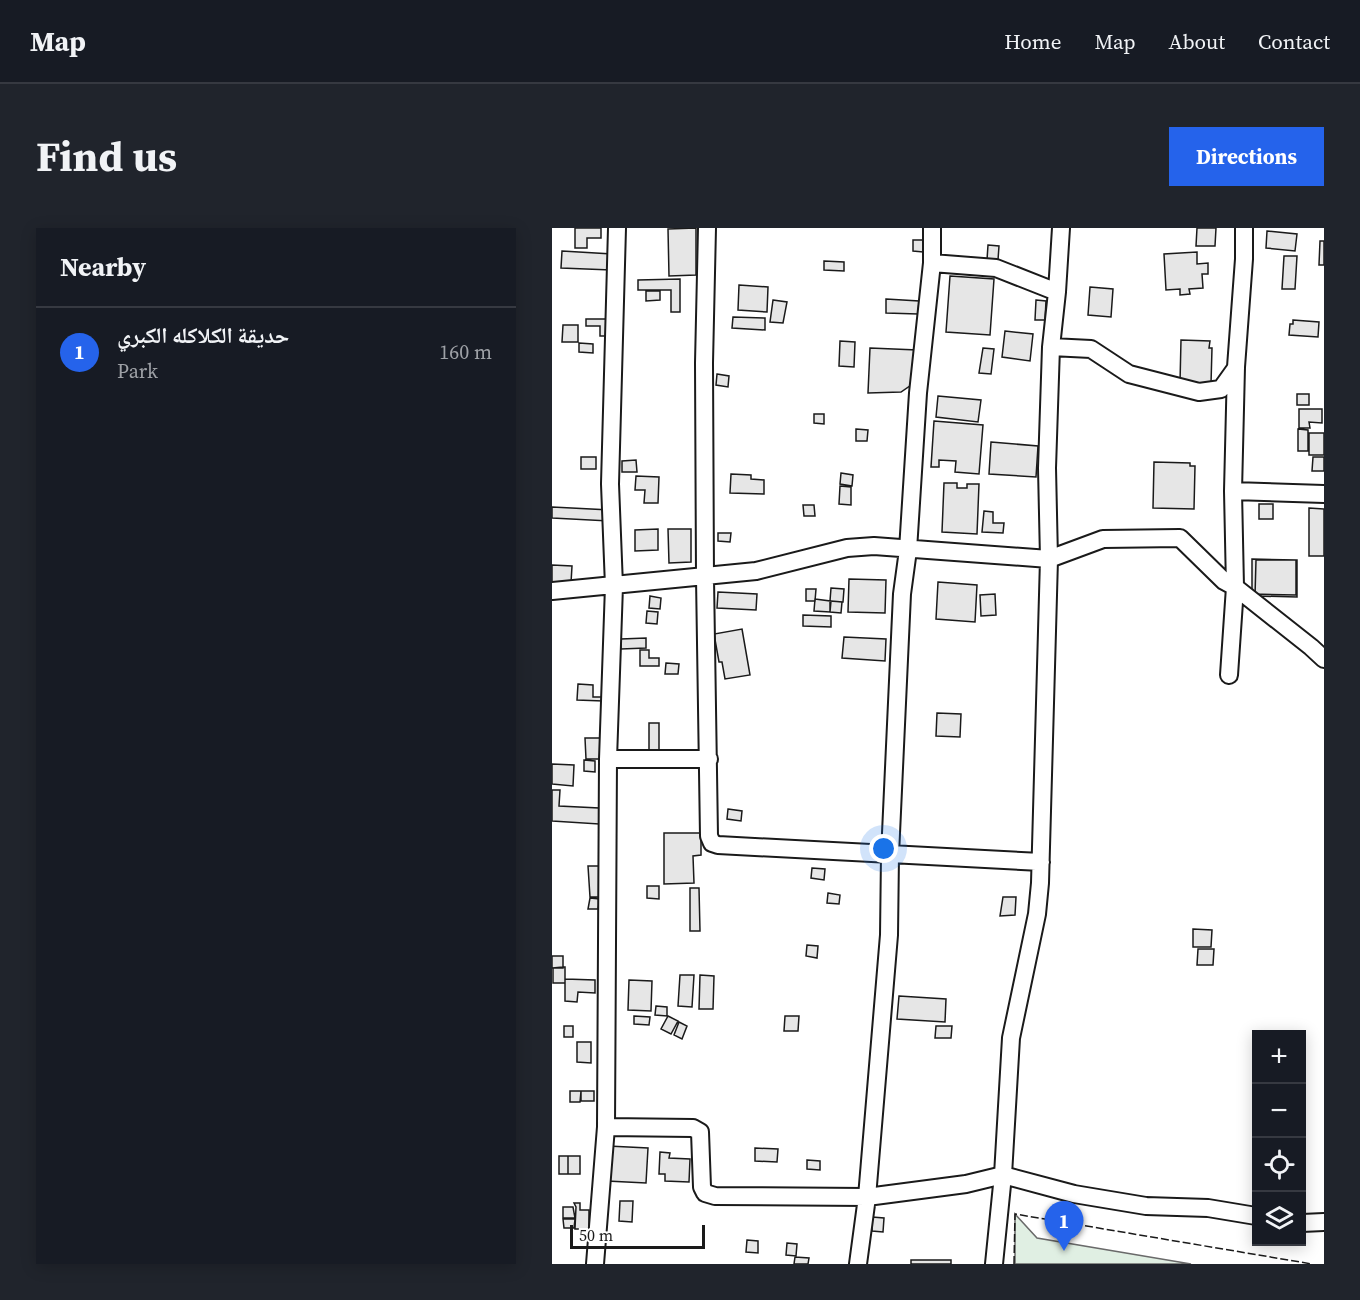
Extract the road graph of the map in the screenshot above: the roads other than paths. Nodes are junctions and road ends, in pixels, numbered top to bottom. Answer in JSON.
{"nodes":[{"id":1,"x":617,"y":228,"type":"edge"},
{"id":2,"x":707,"y":228,"type":"edge"},
{"id":3,"x":932,"y":228,"type":"edge"},
{"id":4,"x":1061,"y":228,"type":"edge"},
{"id":5,"x":1244,"y":228,"type":"edge"},
{"id":6,"x":932,"y":263,"type":"junction"},
{"id":7,"x":1057,"y":292,"type":"junction"},
{"id":8,"x":1051,"y":347,"type":"junction"},
{"id":9,"x":1236,"y":367,"type":"junction"},
{"id":10,"x":1233,"y":491,"type":"junction"},
{"id":11,"x":1324,"y":494,"type":"edge"},
{"id":12,"x":908,"y":550,"type":"junction"},
{"id":13,"x":1049,"y":560,"type":"junction"},
{"id":14,"x":705,"y":578,"type":"junction"},
{"id":15,"x":614,"y":586,"type":"junction"},
{"id":16,"x":1235,"y":587,"type":"junction"},
{"id":17,"x":552,"y":591,"type":"edge"},
{"id":18,"x":1324,"y":659,"type":"edge"},
{"id":19,"x":1229,"y":675,"type":"dead end"},
{"id":20,"x":608,"y":759,"type":"junction"},
{"id":21,"x":708,"y":759,"type":"junction"},
{"id":22,"x":890,"y":855,"type":"junction"},
{"id":23,"x":1041,"y":862,"type":"junction"},
{"id":24,"x":606,"y":1127,"type":"junction"},
{"id":25,"x":1003,"y":1174,"type":"junction"},
{"id":26,"x":867,"y":1197,"type":"junction"},
{"id":27,"x":1252,"y":1215,"type":"edge"},
{"id":28,"x":1324,"y":1222,"type":"edge"},
{"id":29,"x":1306,"y":1223,"type":"edge"},
{"id":30,"x":595,"y":1264,"type":"edge"},
{"id":31,"x":858,"y":1264,"type":"edge"},
{"id":32,"x":994,"y":1264,"type":"edge"}],
"edges":[{"from":1,"to":15,"type":"street"},
{"from":2,"to":14,"type":"street"},
{"from":3,"to":6,"type":"street"},
{"from":4,"to":7,"type":"street"},
{"from":5,"to":9,"type":"street"},
{"from":6,"to":7,"type":"street"},
{"from":6,"to":12,"type":"street"},
{"from":7,"to":8,"type":"street"},
{"from":8,"to":9,"type":"street"},
{"from":8,"to":13,"type":"street"},
{"from":9,"to":10,"type":"street"},
{"from":10,"to":11,"type":"street"},
{"from":10,"to":16,"type":"street"},
{"from":12,"to":13,"type":"street"},
{"from":12,"to":14,"type":"street"},
{"from":12,"to":22,"type":"street"},
{"from":13,"to":16,"type":"street"},
{"from":13,"to":23,"type":"street"},
{"from":14,"to":15,"type":"street"},
{"from":14,"to":21,"type":"street"},
{"from":15,"to":17,"type":"street"},
{"from":15,"to":20,"type":"street"},
{"from":16,"to":18,"type":"street"},
{"from":16,"to":19,"type":"street"},
{"from":20,"to":21,"type":"street"},
{"from":20,"to":24,"type":"street"},
{"from":21,"to":22,"type":"street"},
{"from":22,"to":23,"type":"street"},
{"from":22,"to":26,"type":"street"},
{"from":23,"to":25,"type":"street"},
{"from":24,"to":26,"type":"street"},
{"from":24,"to":30,"type":"street"},
{"from":25,"to":26,"type":"street"},
{"from":25,"to":27,"type":"street"},
{"from":25,"to":32,"type":"street"},
{"from":26,"to":31,"type":"street"},
{"from":28,"to":29,"type":"street"}]}
